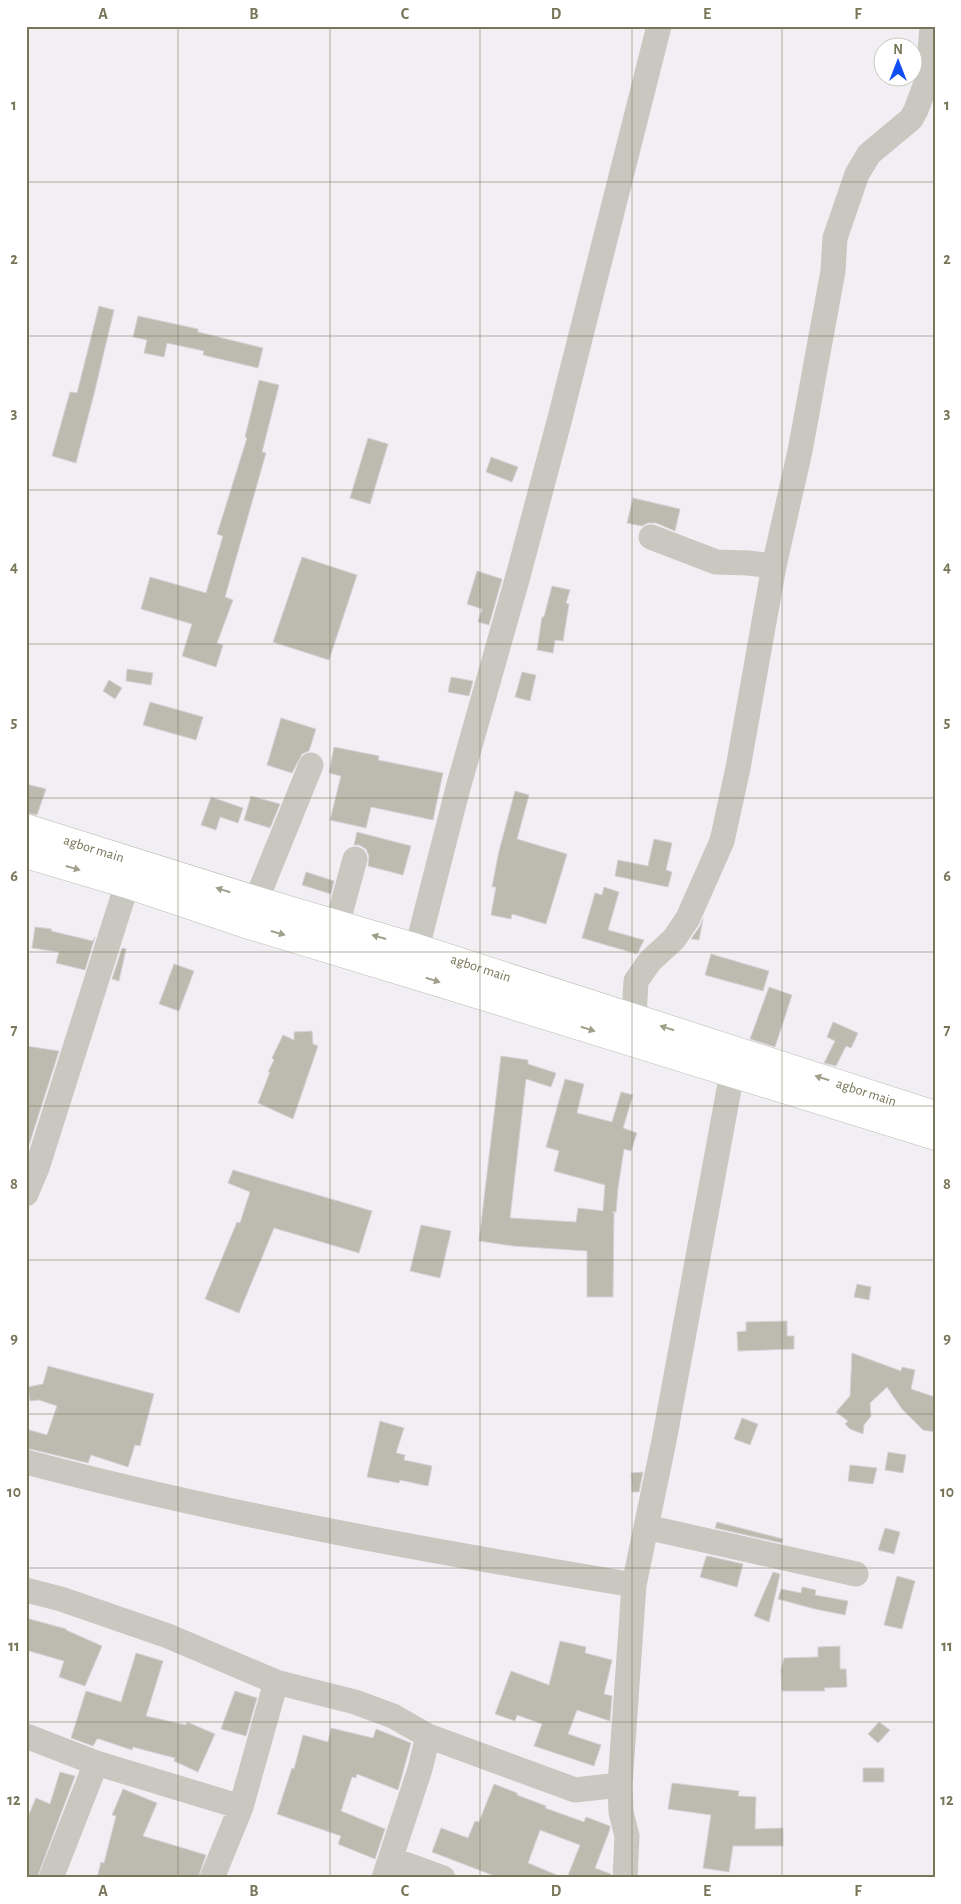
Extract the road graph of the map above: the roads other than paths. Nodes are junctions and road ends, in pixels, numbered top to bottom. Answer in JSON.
{"nodes":[{"id":1,"x":659,"y":26,"type":"edge"},
{"id":2,"x":932,"y":26,"type":"edge"},
{"id":3,"x":651,"y":537,"type":"dead end"},
{"id":4,"x":774,"y":566,"type":"junction"},
{"id":5,"x":311,"y":765,"type":"dead end"},
{"id":6,"x":26,"y":828,"type":"edge"},
{"id":7,"x":26,"y":854,"type":"edge"},
{"id":8,"x":355,"y":859,"type":"dead end"},
{"id":9,"x":128,"y":884,"type":"junction"},
{"id":10,"x":251,"y":912,"type":"junction"},
{"id":11,"x":337,"y":925,"type":"junction"},
{"id":12,"x":417,"y":948,"type":"junction"},
{"id":13,"x":634,"y":1017,"type":"junction"},
{"id":14,"x":732,"y":1073,"type":"junction"},
{"id":15,"x":935,"y":1115,"type":"edge"},
{"id":16,"x":935,"y":1136,"type":"edge"},
{"id":17,"x":26,"y":1194,"type":"edge"},
{"id":18,"x":26,"y":1462,"type":"edge"},
{"id":19,"x":646,"y":1527,"type":"junction"},
{"id":20,"x":856,"y":1574,"type":"dead end"},
{"id":21,"x":634,"y":1585,"type":"junction"},
{"id":22,"x":26,"y":1590,"type":"edge"},
{"id":23,"x":276,"y":1682,"type":"junction"},
{"id":24,"x":26,"y":1736,"type":"edge"},
{"id":25,"x":428,"y":1736,"type":"junction"},
{"id":26,"x":96,"y":1763,"type":"junction"},
{"id":27,"x":620,"y":1785,"type":"junction"},
{"id":28,"x":241,"y":1806,"type":"junction"},
{"id":29,"x":387,"y":1869,"type":"edge"},
{"id":30,"x":51,"y":1878,"type":"edge"},
{"id":31,"x":212,"y":1878,"type":"edge"},
{"id":32,"x":443,"y":1878,"type":"edge"},
{"id":33,"x":625,"y":1878,"type":"edge"}],
"edges":[{"from":1,"to":12,"type":"street"},
{"from":2,"to":4,"type":"street"},
{"from":3,"to":4,"type":"street"},
{"from":4,"to":13,"type":"street"},
{"from":5,"to":10,"type":"street"},
{"from":10,"to":6,"type":"main road","name":"agbor main","one_way":true},
{"from":7,"to":9,"type":"main road","name":"agbor main","one_way":true},
{"from":8,"to":11,"type":"street"},
{"from":9,"to":10,"type":"main road","name":"agbor main"},
{"from":9,"to":17,"type":"street"},
{"from":10,"to":11,"type":"main road","name":"agbor main"},
{"from":10,"to":14,"type":"main road","name":"agbor main","one_way":true},
{"from":12,"to":11,"type":"main road","name":"agbor main","one_way":true},
{"from":12,"to":13,"type":"main road","name":"agbor main"},
{"from":15,"to":13,"type":"main road","name":"agbor main","one_way":true},
{"from":14,"to":16,"type":"main road","name":"agbor main"},
{"from":14,"to":19,"type":"street"},
{"from":18,"to":21,"type":"street"},
{"from":19,"to":20,"type":"street"},
{"from":19,"to":21,"type":"street"},
{"from":21,"to":27,"type":"street"},
{"from":22,"to":23,"type":"street"},
{"from":23,"to":25,"type":"street"},
{"from":23,"to":28,"type":"street"},
{"from":24,"to":26,"type":"street"},
{"from":25,"to":27,"type":"street"},
{"from":25,"to":29,"type":"street"},
{"from":26,"to":28,"type":"street"},
{"from":26,"to":30,"type":"street"},
{"from":27,"to":33,"type":"street"},
{"from":28,"to":31,"type":"street"},
{"from":29,"to":32,"type":"street"}]}
